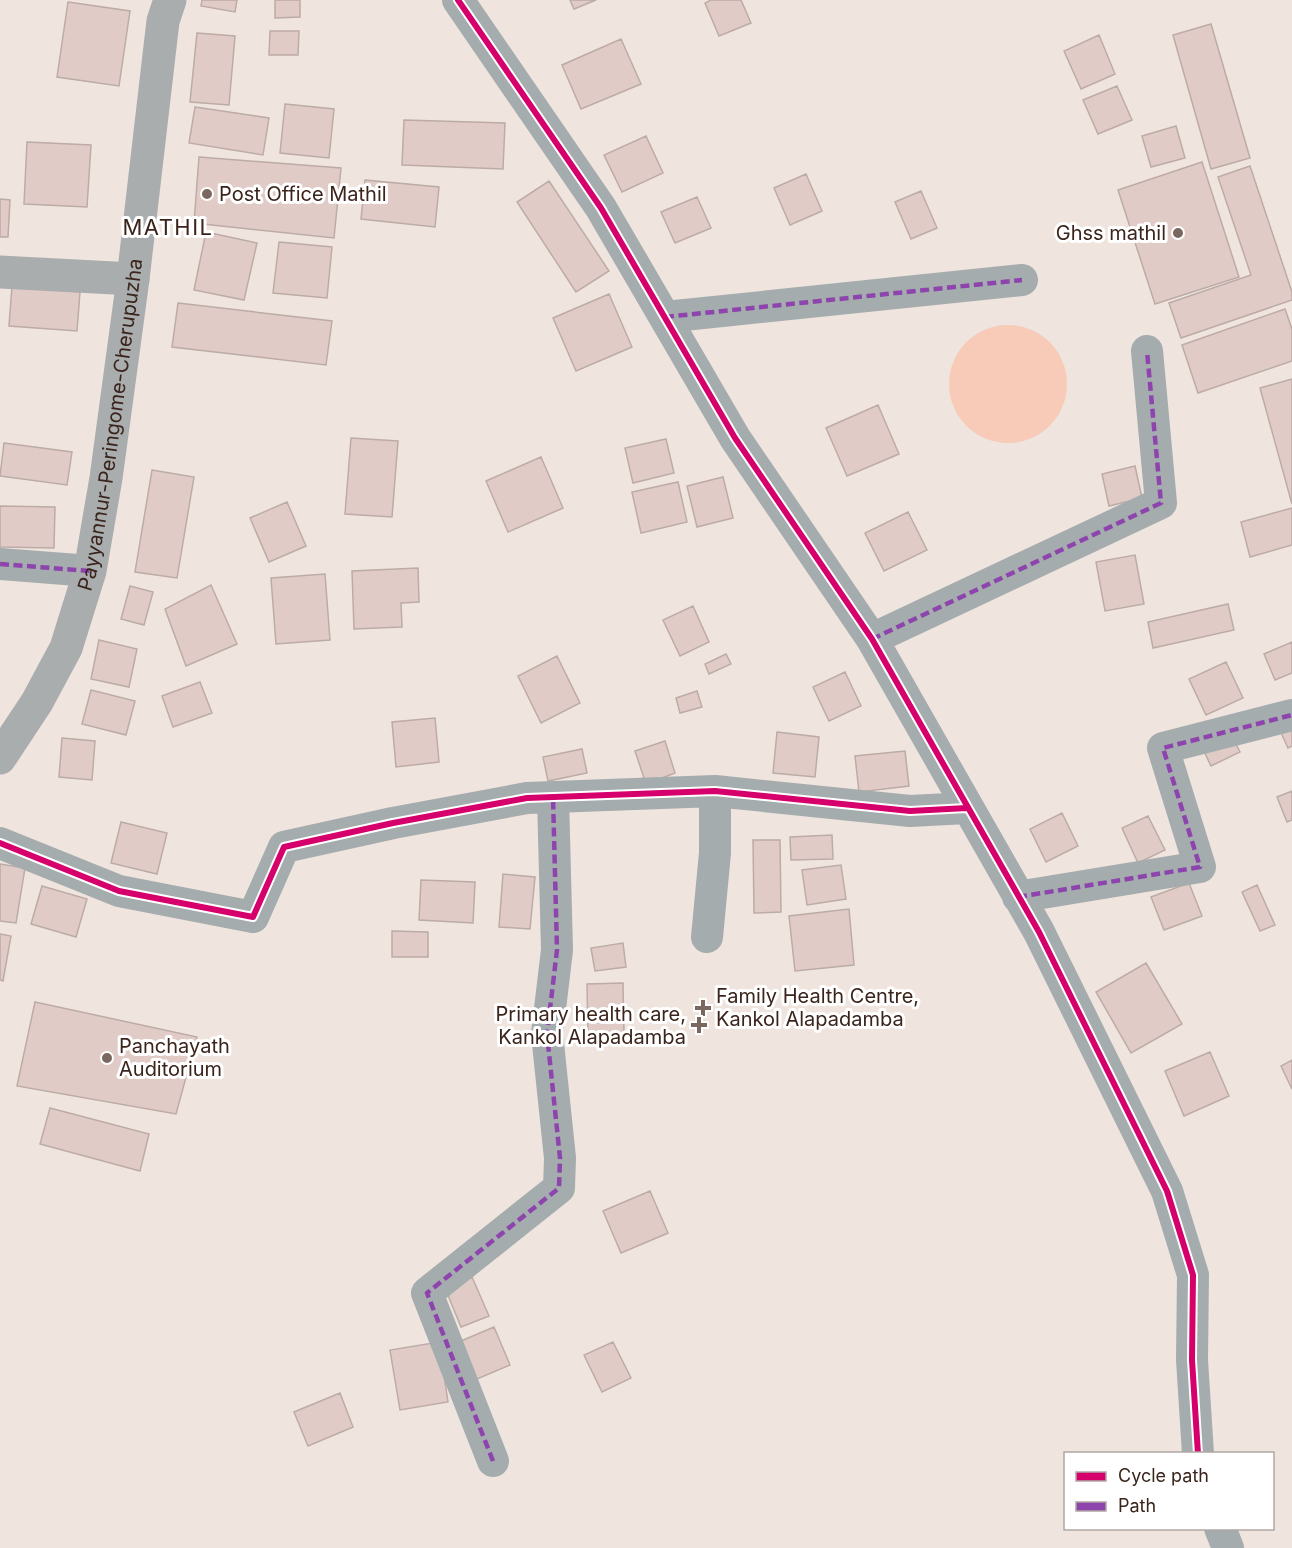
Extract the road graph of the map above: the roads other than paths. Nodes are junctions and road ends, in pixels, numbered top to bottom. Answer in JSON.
{"nodes":[{"id":1,"x":170,"y":0,"type":"edge"},
{"id":2,"x":459,"y":0,"type":"edge"},
{"id":3,"x":0,"y":272,"type":"edge"},
{"id":4,"x":133,"y":279,"type":"junction"},
{"id":5,"x":1022,"y":280,"type":"dead end"},
{"id":6,"x":665,"y":317,"type":"junction"},
{"id":7,"x":1147,"y":351,"type":"dead end"},
{"id":8,"x":0,"y":564,"type":"edge"},
{"id":9,"x":90,"y":572,"type":"junction"},
{"id":10,"x":872,"y":639,"type":"junction"},
{"id":11,"x":1292,"y":715,"type":"edge"},
{"id":12,"x":0,"y":758,"type":"edge"},
{"id":13,"x":715,"y":791,"type":"junction"},
{"id":14,"x":553,"y":797,"type":"junction"},
{"id":15,"x":967,"y":808,"type":"junction"},
{"id":16,"x":0,"y":843,"type":"edge"},
{"id":17,"x":1018,"y":897,"type":"junction"},
{"id":18,"x":707,"y":937,"type":"dead end"},
{"id":19,"x":1198,"y":1452,"type":"edge"},
{"id":20,"x":494,"y":1461,"type":"dead end"},
{"id":21,"x":1221,"y":1530,"type":"edge"},
{"id":22,"x":1228,"y":1548,"type":"edge"}],
"edges":[{"from":1,"to":4,"type":"main road","name":"Payyannur-Peringome-Cherupuzha"},
{"from":2,"to":6,"type":"street"},
{"from":3,"to":4,"type":"main road"},
{"from":4,"to":9,"type":"main road","name":"Payyannur-Peringome-Cherupuzha"},
{"from":5,"to":6,"type":"street"},
{"from":6,"to":10,"type":"street"},
{"from":7,"to":10,"type":"street"},
{"from":8,"to":9,"type":"street"},
{"from":9,"to":12,"type":"main road","name":"Payyannur-Peringome-Cherupuzha"},
{"from":10,"to":15,"type":"street"},
{"from":11,"to":17,"type":"street"},
{"from":13,"to":14,"type":"street"},
{"from":13,"to":15,"type":"street"},
{"from":13,"to":18,"type":"street"},
{"from":14,"to":16,"type":"street"},
{"from":14,"to":20,"type":"street"},
{"from":15,"to":17,"type":"street"},
{"from":17,"to":19,"type":"street"},
{"from":21,"to":22,"type":"street"}]}
